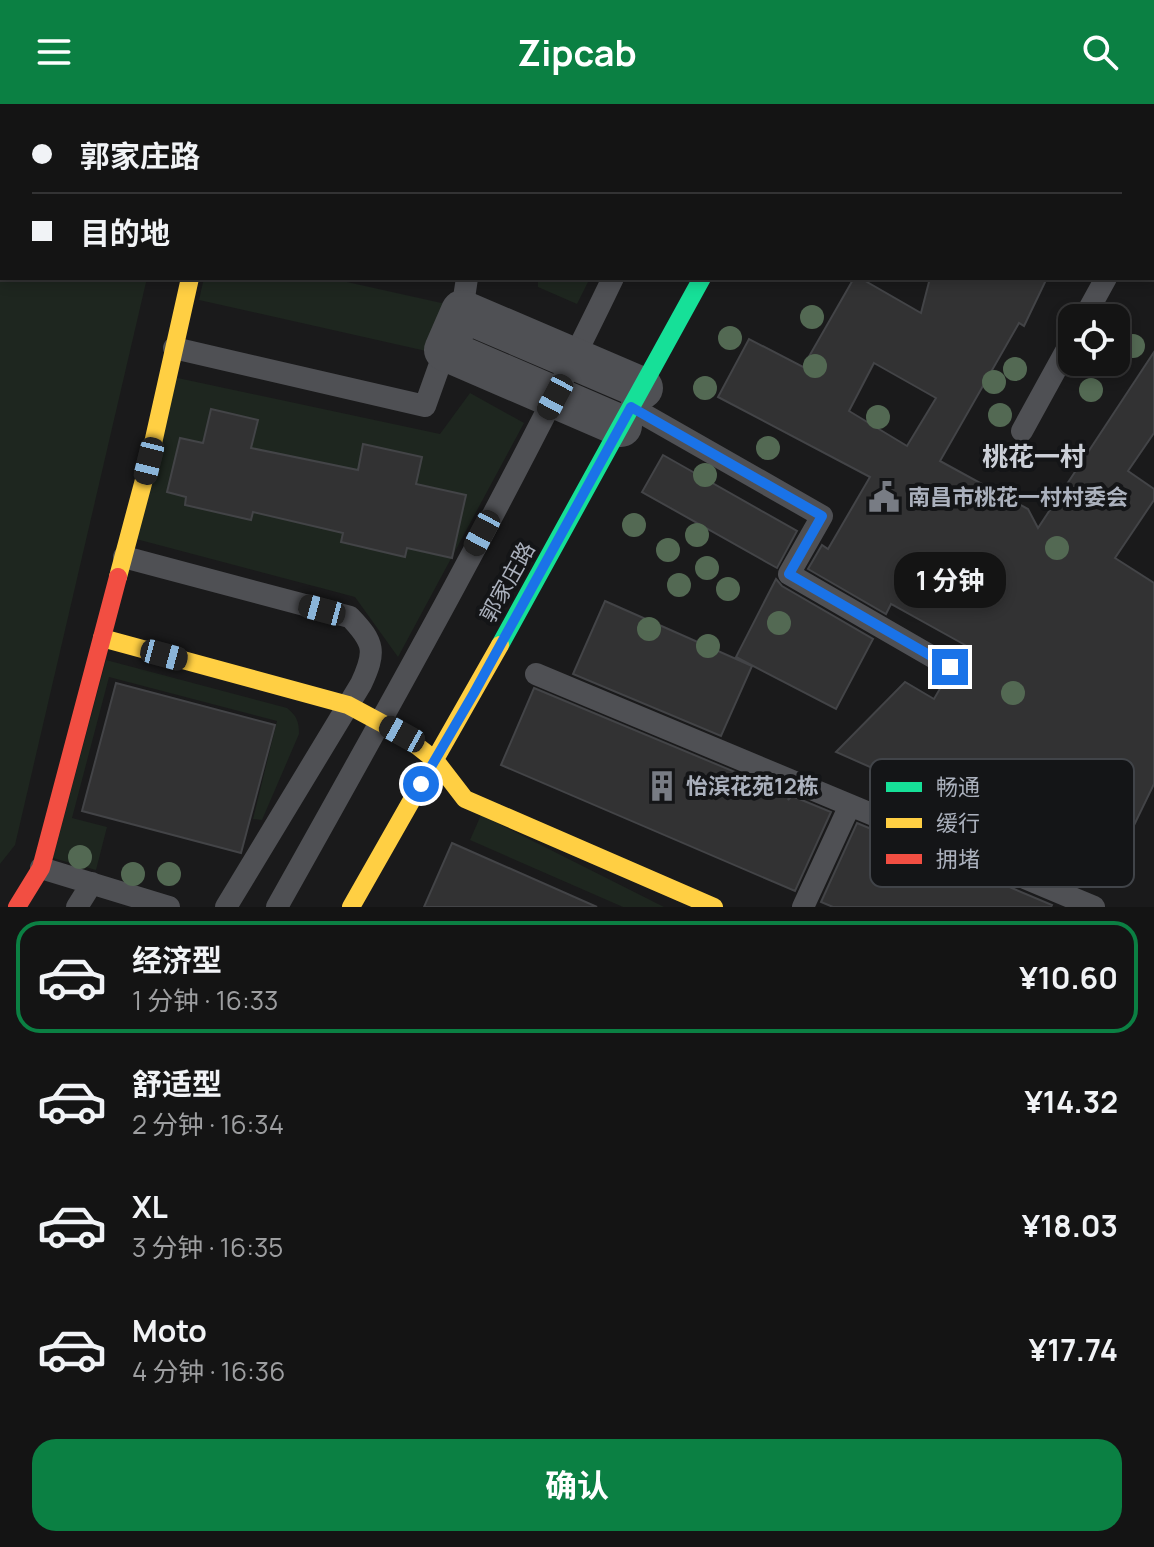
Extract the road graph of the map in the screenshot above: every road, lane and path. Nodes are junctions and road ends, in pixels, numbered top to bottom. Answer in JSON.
{"nodes":[{"id":1,"x":190,"y":280,"type":"edge"},
{"id":2,"x":612,"y":280,"type":"edge"},
{"id":3,"x":701,"y":280,"type":"edge"},
{"id":4,"x":1105,"y":280,"type":"edge"},
{"id":5,"x":464,"y":294,"type":"edge"},
{"id":6,"x":1092,"y":304,"type":"edge"},
{"id":7,"x":174,"y":348,"type":"junction"},
{"id":8,"x":445,"y":350,"type":"junction"},
{"id":9,"x":574,"y":359,"type":"junction"},
{"id":10,"x":1058,"y":365,"type":"edge"},
{"id":11,"x":555,"y":397,"type":"junction"},
{"id":12,"x":631,"y":407,"type":"junction"},
{"id":13,"x":1022,"y":431,"type":"dead end"},
{"id":14,"x":124,"y":557,"type":"junction"},
{"id":15,"x":102,"y":638,"type":"junction"},
{"id":16,"x":950,"y":667,"type":"dead end"},
{"id":17,"x":536,"y":674,"type":"dead end"},
{"id":18,"x":348,"y":705,"type":"junction"},
{"id":19,"x":381,"y":722,"type":"junction"},
{"id":20,"x":435,"y":760,"type":"junction"},
{"id":21,"x":850,"y":805,"type":"junction"},
{"id":22,"x":870,"y":813,"type":"edge"},
{"id":23,"x":41,"y":868,"type":"junction"},
{"id":24,"x":92,"y":883,"type":"junction"},
{"id":25,"x":1046,"y":887,"type":"edge"},
{"id":26,"x":17,"y":907,"type":"edge"},
{"id":27,"x":77,"y":907,"type":"edge"},
{"id":28,"x":169,"y":907,"type":"edge"},
{"id":29,"x":226,"y":907,"type":"edge"},
{"id":30,"x":277,"y":907,"type":"edge"},
{"id":31,"x":351,"y":907,"type":"edge"},
{"id":32,"x":714,"y":907,"type":"edge"},
{"id":33,"x":803,"y":907,"type":"edge"},
{"id":34,"x":1094,"y":907,"type":"edge"}],
"edges":[{"from":1,"to":7,"type":"street"},
{"from":2,"to":9,"type":"lane"},
{"from":3,"to":12,"type":"street","name":"郭家庄路"},
{"from":4,"to":6,"type":"lane"},
{"from":5,"to":8,"type":"street"},
{"from":5,"to":9,"type":"street"},
{"from":7,"to":8,"type":"lane"},
{"from":7,"to":14,"type":"street"},
{"from":8,"to":11,"type":"street"},
{"from":9,"to":11,"type":"lane"},
{"from":9,"to":12,"type":"street"},
{"from":10,"to":13,"type":"lane"},
{"from":11,"to":12,"type":"street"},
{"from":11,"to":19,"type":"lane"},
{"from":12,"to":16,"type":"lane"},
{"from":12,"to":20,"type":"street","name":"郭家庄路"},
{"from":14,"to":15,"type":"street"},
{"from":14,"to":18,"type":"lane"},
{"from":15,"to":18,"type":"street"},
{"from":15,"to":23,"type":"street"},
{"from":17,"to":21,"type":"lane"},
{"from":18,"to":19,"type":"street"},
{"from":18,"to":29,"type":"lane"},
{"from":19,"to":20,"type":"street"},
{"from":19,"to":30,"type":"lane"},
{"from":20,"to":31,"type":"street","name":"郭家庄路"},
{"from":20,"to":32,"type":"street"},
{"from":21,"to":22,"type":"lane"},
{"from":21,"to":33,"type":"lane"},
{"from":23,"to":24,"type":"lane"},
{"from":23,"to":26,"type":"street"},
{"from":24,"to":27,"type":"lane"},
{"from":24,"to":28,"type":"lane"},
{"from":25,"to":34,"type":"lane"}]}
